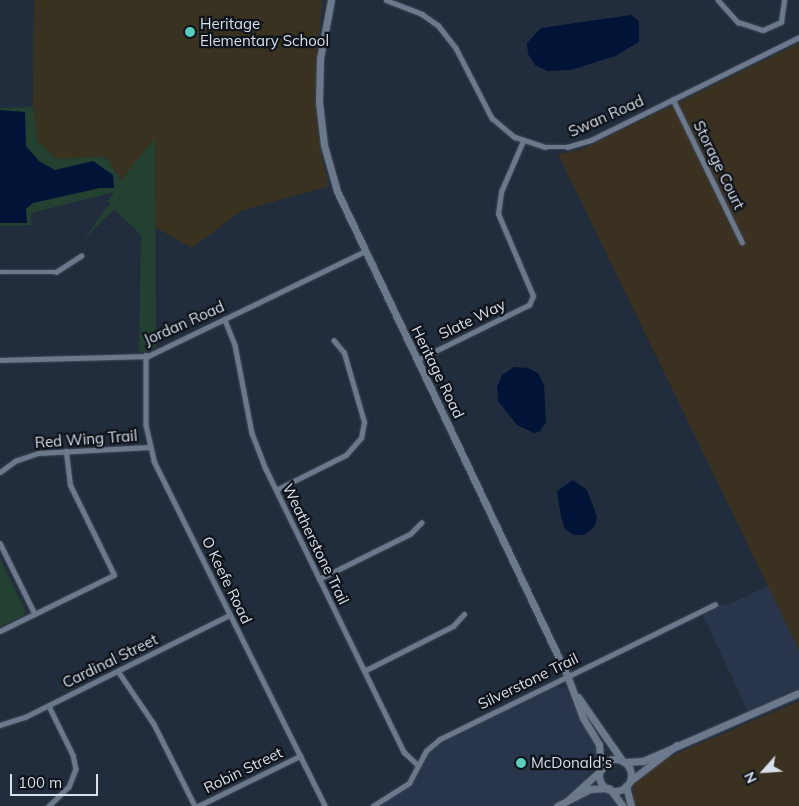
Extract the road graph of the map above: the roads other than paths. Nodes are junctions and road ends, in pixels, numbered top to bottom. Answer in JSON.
{"nodes":[{"id":1,"x":331,"y":0,"type":"edge"},
{"id":2,"x":386,"y":0,"type":"edge"},
{"id":3,"x":718,"y":0,"type":"edge"},
{"id":4,"x":784,"y":0,"type":"edge"},
{"id":5,"x":799,"y":37,"type":"edge"},
{"id":6,"x":673,"y":99,"type":"junction"},
{"id":7,"x":523,"y":141,"type":"junction"},
{"id":8,"x":742,"y":242,"type":"dead end"},
{"id":9,"x":364,"y":251,"type":"junction"},
{"id":10,"x":80,"y":256,"type":"dead end"},
{"id":11,"x":0,"y":272,"type":"edge"},
{"id":12,"x":225,"y":320,"type":"junction"},
{"id":13,"x":334,"y":341,"type":"dead end"},
{"id":14,"x":146,"y":356,"type":"junction"},
{"id":15,"x":0,"y":360,"type":"edge"},
{"id":16,"x":417,"y":360,"type":"junction"},
{"id":17,"x":150,"y":447,"type":"junction"},
{"id":18,"x":66,"y":451,"type":"junction"},
{"id":19,"x":0,"y":472,"type":"edge"},
{"id":20,"x":276,"y":490,"type":"junction"},
{"id":21,"x":420,"y":523,"type":"dead end"},
{"id":22,"x":0,"y":543,"type":"edge"},
{"id":23,"x":319,"y":579,"type":"junction"},
{"id":24,"x":715,"y":604,"type":"dead end"},
{"id":25,"x":35,"y":614,"type":"junction"},
{"id":26,"x":464,"y":614,"type":"dead end"},
{"id":27,"x":230,"y":615,"type":"junction"},
{"id":28,"x":0,"y":631,"type":"edge"},
{"id":29,"x":118,"y":671,"type":"junction"},
{"id":30,"x":364,"y":671,"type":"junction"},
{"id":31,"x":567,"y":675,"type":"junction"},
{"id":32,"x":799,"y":693,"type":"edge"},
{"id":33,"x":576,"y":695,"type":"junction"},
{"id":34,"x":49,"y":706,"type":"junction"},
{"id":35,"x":0,"y":725,"type":"edge"},
{"id":36,"x":677,"y":745,"type":"junction"},
{"id":37,"x":300,"y":756,"type":"junction"},
{"id":38,"x":623,"y":761,"type":"junction"},
{"id":39,"x":418,"y":765,"type":"junction"},
{"id":40,"x":601,"y":769,"type":"junction"},
{"id":41,"x":628,"y":784,"type":"junction"},
{"id":42,"x":609,"y":789,"type":"junction"},
{"id":43,"x":568,"y":800,"type":"junction"},
{"id":44,"x":49,"y":806,"type":"edge"},
{"id":45,"x":196,"y":806,"type":"edge"},
{"id":46,"x":325,"y":806,"type":"edge"},
{"id":47,"x":373,"y":806,"type":"edge"},
{"id":48,"x":557,"y":806,"type":"edge"},
{"id":49,"x":623,"y":806,"type":"edge"},
{"id":50,"x":631,"y":806,"type":"edge"}],
"edges":[{"from":1,"to":9,"type":"main road","name":"Heritage Road"},
{"from":2,"to":7,"type":"street","name":"Swan Road"},
{"from":3,"to":4,"type":"street"},
{"from":5,"to":6,"type":"street","name":"Swan Road"},
{"from":6,"to":7,"type":"street","name":"Swan Road"},
{"from":6,"to":8,"type":"street","name":"Storage Court"},
{"from":7,"to":16,"type":"street","name":"Slate Way"},
{"from":9,"to":12,"type":"street","name":"Jordan Road"},
{"from":9,"to":16,"type":"main road","name":"Heritage Road"},
{"from":10,"to":11,"type":"street"},
{"from":12,"to":14,"type":"street","name":"Jordan Road"},
{"from":12,"to":20,"type":"street","name":"Weatherstone Trail"},
{"from":13,"to":20,"type":"street"},
{"from":14,"to":15,"type":"street","name":"Jordan Road"},
{"from":14,"to":17,"type":"street","name":"O Keefe Road"},
{"from":16,"to":31,"type":"main road","name":"Heritage Road"},
{"from":17,"to":18,"type":"street","name":"Red Wing Trail"},
{"from":17,"to":27,"type":"street","name":"O Keefe Road"},
{"from":18,"to":19,"type":"street","name":"Red Wing Trail"},
{"from":18,"to":25,"type":"street"},
{"from":20,"to":23,"type":"street","name":"Weatherstone Trail"},
{"from":21,"to":23,"type":"street"},
{"from":22,"to":25,"type":"street"},
{"from":23,"to":30,"type":"street","name":"Weatherstone Trail"},
{"from":24,"to":31,"type":"street","name":"Silverstone Trail"},
{"from":25,"to":28,"type":"street"},
{"from":26,"to":30,"type":"street"},
{"from":27,"to":29,"type":"street","name":"Cardinal Street"},
{"from":27,"to":37,"type":"street","name":"O Keefe Road"},
{"from":29,"to":34,"type":"street","name":"Cardinal Street"},
{"from":29,"to":45,"type":"street"},
{"from":30,"to":39,"type":"street","name":"Weatherstone Trail"},
{"from":31,"to":33,"type":"main road","name":"Heritage Road"},
{"from":31,"to":39,"type":"street","name":"Silverstone Trail"},
{"from":32,"to":36,"type":"main road"},
{"from":33,"to":38,"type":"main road","name":"Heritage Road"},
{"from":33,"to":40,"type":"main road","name":"Heritage Road"},
{"from":34,"to":35,"type":"street","name":"Cardinal Street"},
{"from":34,"to":44,"type":"street"},
{"from":36,"to":38,"type":"main road"},
{"from":36,"to":41,"type":"main road"},
{"from":37,"to":45,"type":"street","name":"Robin Street"},
{"from":37,"to":46,"type":"street","name":"O Keefe Road"},
{"from":38,"to":40,"type":"main road"},
{"from":38,"to":41,"type":"main road"},
{"from":39,"to":47,"type":"street","name":"Silverstone Trail"},
{"from":40,"to":42,"type":"main road"},
{"from":40,"to":43,"type":"main road"},
{"from":41,"to":42,"type":"main road"},
{"from":41,"to":50,"type":"main road"},
{"from":42,"to":43,"type":"main road"},
{"from":42,"to":49,"type":"main road"},
{"from":43,"to":48,"type":"main road"}]}
